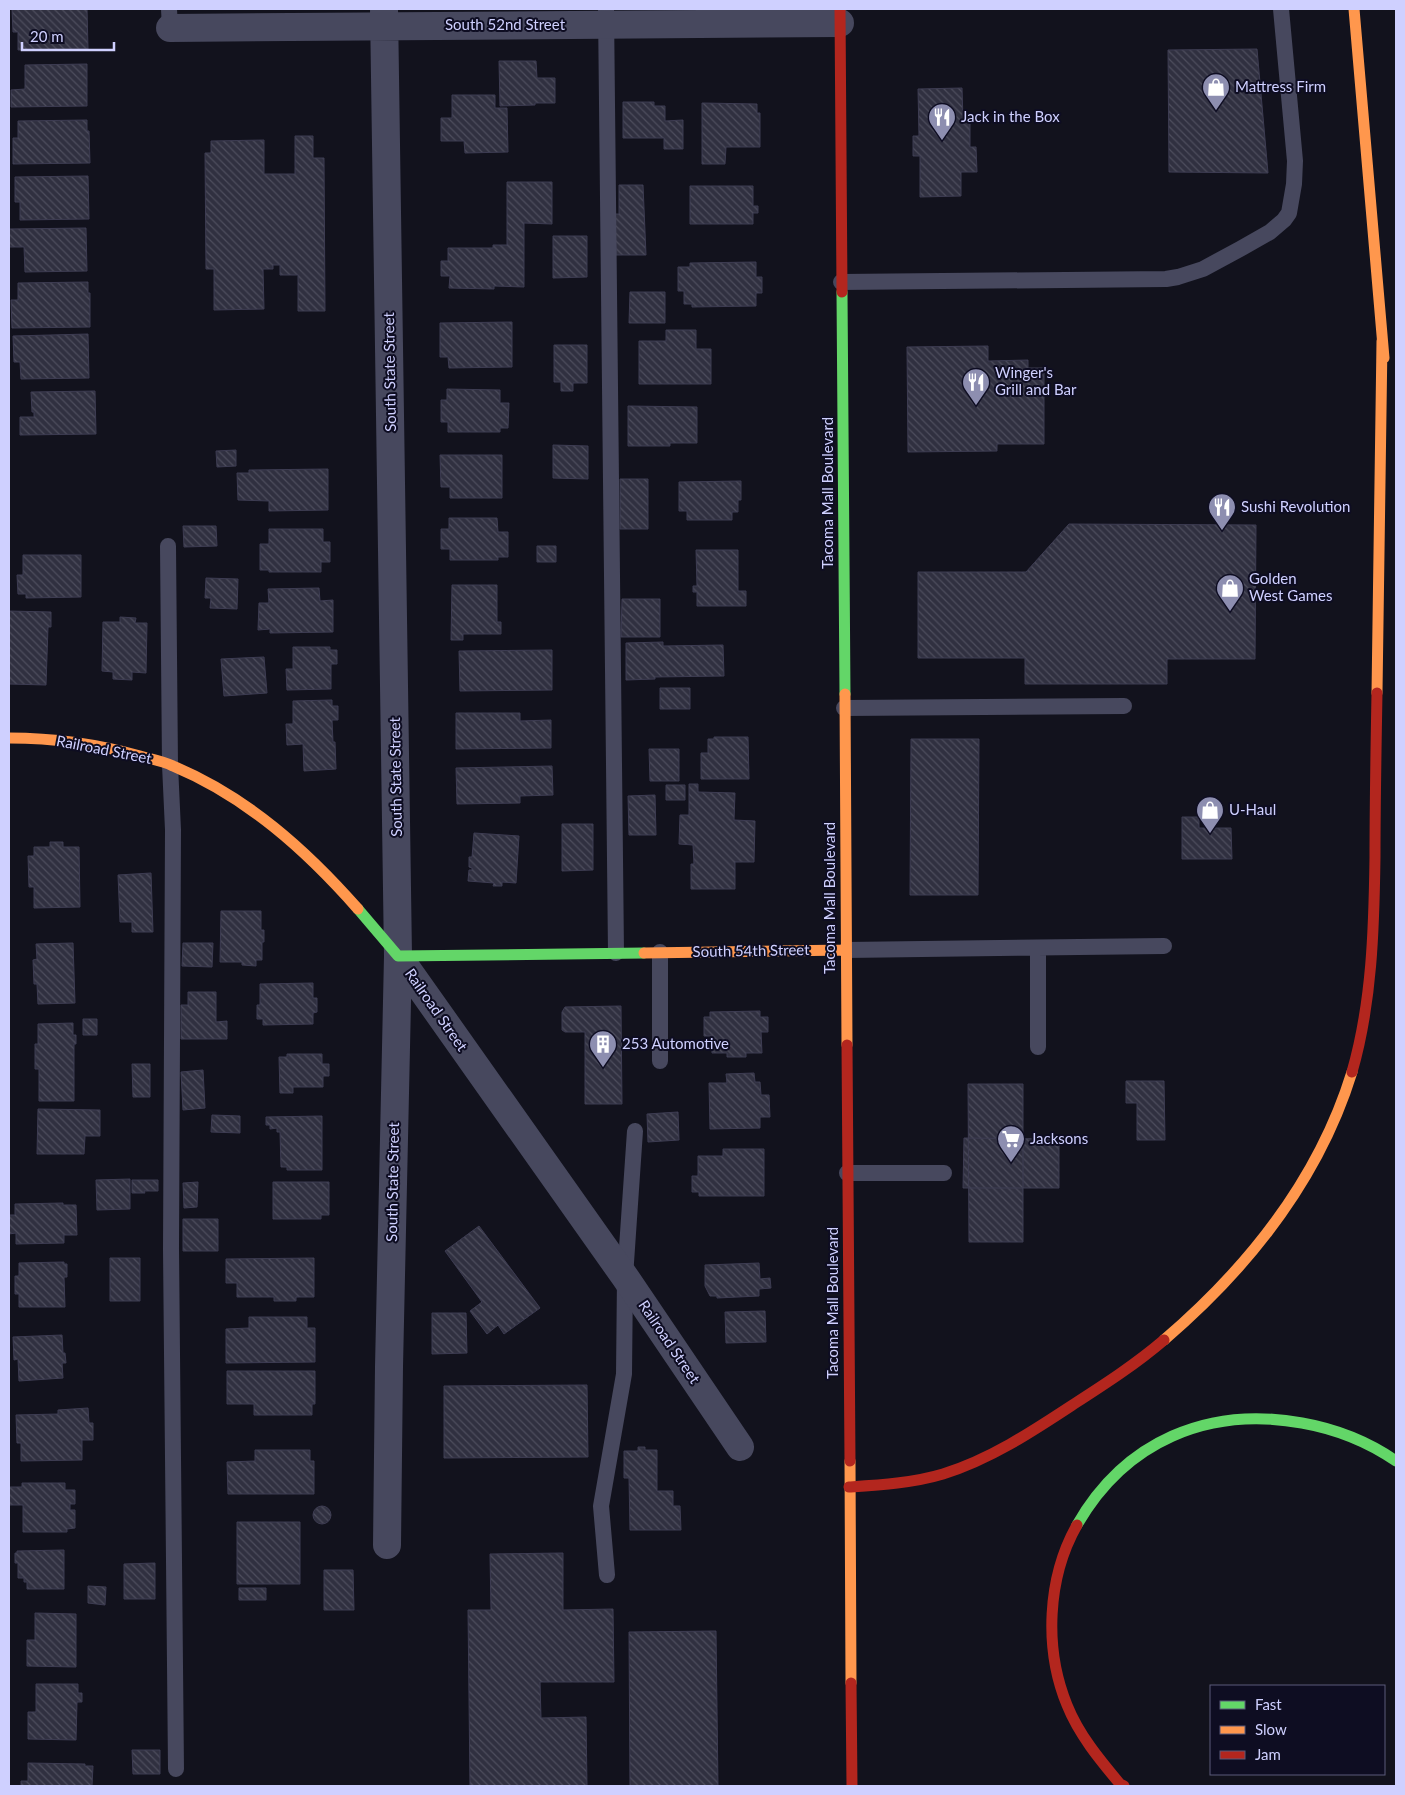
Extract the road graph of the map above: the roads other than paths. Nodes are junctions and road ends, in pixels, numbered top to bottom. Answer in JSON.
{"nodes":[{"id":1,"x":1281,"y":9,"type":"edge"},
{"id":2,"x":1354,"y":9,"type":"edge"},
{"id":3,"x":840,"y":16,"type":"edge"},
{"id":4,"x":384,"y":17,"type":"edge"},
{"id":5,"x":606,"y":17,"type":"edge"},
{"id":6,"x":170,"y":18,"type":"edge"},
{"id":7,"x":841,"y":282,"type":"junction"},
{"id":8,"x":1382,"y":340,"type":"junction"},
{"id":9,"x":1392,"y":437,"type":"dead end"},
{"id":10,"x":168,"y":546,"type":"dead end"},
{"id":11,"x":1124,"y":706,"type":"dead end"},
{"id":12,"x":844,"y":708,"type":"junction"},
{"id":13,"x":9,"y":738,"type":"edge"},
{"id":14,"x":170,"y":765,"type":"junction"},
{"id":15,"x":1164,"y":946,"type":"dead end"},
{"id":16,"x":1038,"y":948,"type":"junction"},
{"id":17,"x":846,"y":950,"type":"junction"},
{"id":18,"x":660,"y":952,"type":"junction"},
{"id":19,"x":616,"y":953,"type":"junction"},
{"id":20,"x":398,"y":956,"type":"junction"},
{"id":21,"x":1038,"y":1047,"type":"dead end"},
{"id":22,"x":660,"y":1061,"type":"dead end"},
{"id":23,"x":635,"y":1131,"type":"dead end"},
{"id":24,"x":847,"y":1173,"type":"junction"},
{"id":25,"x":944,"y":1173,"type":"dead end"},
{"id":26,"x":625,"y":1277,"type":"junction"},
{"id":27,"x":740,"y":1447,"type":"dead end"},
{"id":28,"x":1396,"y":1461,"type":"edge"},
{"id":29,"x":849,"y":1487,"type":"junction"},
{"id":30,"x":387,"y":1545,"type":"dead end"},
{"id":31,"x":607,"y":1575,"type":"dead end"},
{"id":32,"x":176,"y":1769,"type":"dead end"},
{"id":33,"x":852,"y":1786,"type":"edge"},
{"id":34,"x":1124,"y":1786,"type":"edge"}],
"edges":[{"from":1,"to":7,"type":"lane"},
{"from":2,"to":8,"type":"main road"},
{"from":3,"to":5,"type":"street","name":"South 52nd Street"},
{"from":3,"to":7,"type":"main road","name":"Tacoma Mall Boulevard"},
{"from":4,"to":5,"type":"street","name":"South 52nd Street"},
{"from":4,"to":6,"type":"street","name":"South 52nd Street"},
{"from":4,"to":20,"type":"street","name":"South State Street"},
{"from":5,"to":19,"type":"lane"},
{"from":7,"to":12,"type":"main road","name":"Tacoma Mall Boulevard"},
{"from":8,"to":9,"type":"main road"},
{"from":8,"to":29,"type":"main road"},
{"from":10,"to":14,"type":"lane"},
{"from":11,"to":12,"type":"lane"},
{"from":12,"to":17,"type":"main road","name":"Tacoma Mall Boulevard"},
{"from":13,"to":14,"type":"main road","name":"Railroad Street"},
{"from":14,"to":20,"type":"main road","name":"Railroad Street"},
{"from":14,"to":32,"type":"lane"},
{"from":15,"to":16,"type":"lane","name":"South 54th Street"},
{"from":16,"to":17,"type":"lane","name":"South 54th Street"},
{"from":16,"to":21,"type":"lane"},
{"from":17,"to":18,"type":"main road","name":"South 54th Street"},
{"from":17,"to":24,"type":"main road","name":"Tacoma Mall Boulevard"},
{"from":18,"to":19,"type":"main road","name":"South 54th Street"},
{"from":18,"to":22,"type":"lane"},
{"from":19,"to":20,"type":"main road","name":"South 54th Street"},
{"from":20,"to":26,"type":"street","name":"Railroad Street"},
{"from":20,"to":30,"type":"street","name":"South State Street"},
{"from":23,"to":26,"type":"lane"},
{"from":24,"to":25,"type":"lane"},
{"from":24,"to":29,"type":"main road","name":"Tacoma Mall Boulevard"},
{"from":26,"to":27,"type":"street","name":"Railroad Street"},
{"from":26,"to":31,"type":"lane"},
{"from":28,"to":34,"type":"main road"},
{"from":29,"to":33,"type":"main road","name":"Tacoma Mall Boulevard"}]}
